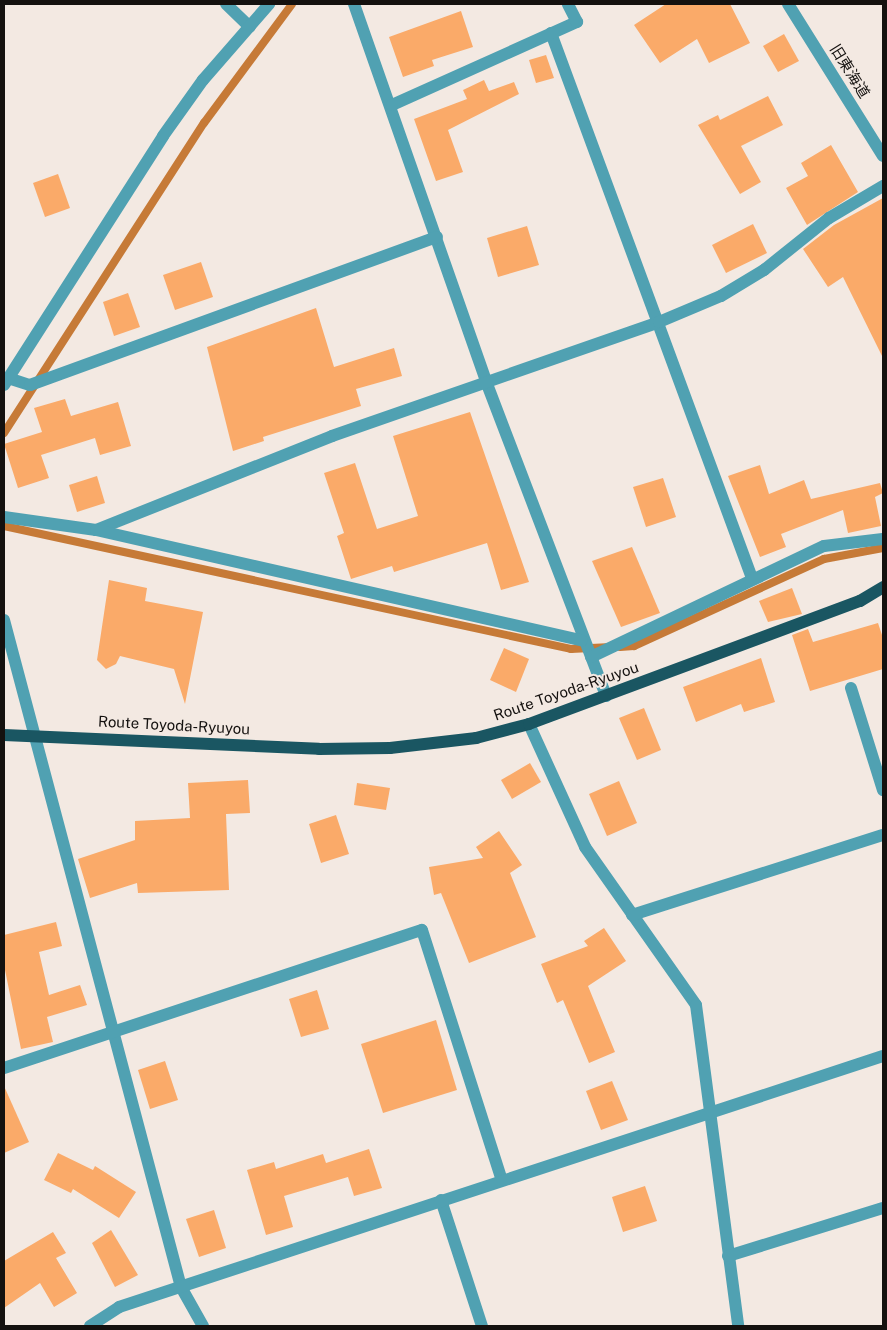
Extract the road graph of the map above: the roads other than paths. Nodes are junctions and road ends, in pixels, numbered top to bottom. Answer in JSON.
{"nodes":[{"id":1,"x":226,"y":4,"type":"edge"},
{"id":2,"x":268,"y":4,"type":"edge"},
{"id":3,"x":354,"y":4,"type":"edge"},
{"id":4,"x":568,"y":4,"type":"edge"},
{"id":5,"x":788,"y":4,"type":"edge"},
{"id":6,"x":250,"y":26,"type":"junction"},
{"id":7,"x":551,"y":33,"type":"junction"},
{"id":8,"x":392,"y":105,"type":"junction"},
{"id":9,"x":883,"y":154,"type":"edge"},
{"id":10,"x":883,"y":186,"type":"edge"},
{"id":11,"x":437,"y":238,"type":"junction"},
{"id":12,"x":659,"y":322,"type":"junction"},
{"id":13,"x":6,"y":381,"type":"edge"},
{"id":14,"x":487,"y":384,"type":"junction"},
{"id":15,"x":4,"y":517,"type":"edge"},
{"id":16,"x":96,"y":530,"type":"junction"},
{"id":17,"x":883,"y":539,"type":"edge"},
{"id":18,"x":752,"y":578,"type":"junction"},
{"id":19,"x":883,"y":587,"type":"edge"},
{"id":20,"x":4,"y":620,"type":"edge"},
{"id":21,"x":582,"y":640,"type":"junction"},
{"id":22,"x":591,"y":657,"type":"junction"},
{"id":23,"x":851,"y":688,"type":"dead end"},
{"id":24,"x":606,"y":696,"type":"junction"},
{"id":25,"x":529,"y":724,"type":"junction"},
{"id":26,"x":31,"y":733,"type":"junction"},
{"id":27,"x":4,"y":735,"type":"edge"},
{"id":28,"x":883,"y":790,"type":"edge"},
{"id":29,"x":883,"y":835,"type":"edge"},
{"id":30,"x":632,"y":915,"type":"junction"},
{"id":31,"x":112,"y":1034,"type":"junction"},
{"id":32,"x":883,"y":1056,"type":"edge"},
{"id":33,"x":4,"y":1068,"type":"edge"},
{"id":34,"x":708,"y":1114,"type":"junction"},
{"id":35,"x":502,"y":1180,"type":"junction"},
{"id":36,"x":442,"y":1200,"type":"junction"},
{"id":37,"x":883,"y":1208,"type":"edge"},
{"id":38,"x":728,"y":1256,"type":"junction"},
{"id":39,"x":181,"y":1287,"type":"junction"},
{"id":40,"x":90,"y":1326,"type":"edge"},
{"id":41,"x":203,"y":1326,"type":"edge"},
{"id":42,"x":482,"y":1326,"type":"edge"},
{"id":43,"x":738,"y":1326,"type":"edge"}],
"edges":[{"from":1,"to":6,"type":"street"},
{"from":2,"to":6,"type":"street"},
{"from":3,"to":8,"type":"street"},
{"from":4,"to":7,"type":"street"},
{"from":5,"to":9,"type":"street","name":"旧東海道"},
{"from":6,"to":13,"type":"street"},
{"from":7,"to":8,"type":"street"},
{"from":7,"to":12,"type":"street"},
{"from":8,"to":11,"type":"street"},
{"from":10,"to":12,"type":"street"},
{"from":11,"to":13,"type":"street"},
{"from":11,"to":14,"type":"street"},
{"from":12,"to":14,"type":"street"},
{"from":12,"to":18,"type":"street"},
{"from":14,"to":16,"type":"street"},
{"from":14,"to":21,"type":"street"},
{"from":15,"to":16,"type":"street"},
{"from":16,"to":21,"type":"street"},
{"from":17,"to":18,"type":"street"},
{"from":18,"to":22,"type":"street"},
{"from":19,"to":24,"type":"main road","name":"Route Toyoda-Ryuyou"},
{"from":20,"to":26,"type":"street"},
{"from":21,"to":22,"type":"street"},
{"from":22,"to":24,"type":"street"},
{"from":23,"to":28,"type":"street"},
{"from":24,"to":25,"type":"main road","name":"Route Toyoda-Ryuyou"},
{"from":25,"to":26,"type":"main road","name":"Route Toyoda-Ryuyou"},
{"from":25,"to":30,"type":"street"},
{"from":26,"to":27,"type":"main road","name":"Route Toyoda-Ryuyou"},
{"from":26,"to":31,"type":"street"},
{"from":29,"to":30,"type":"street"},
{"from":30,"to":34,"type":"street"},
{"from":31,"to":33,"type":"street"},
{"from":31,"to":35,"type":"street"},
{"from":31,"to":39,"type":"street"},
{"from":32,"to":34,"type":"street"},
{"from":34,"to":35,"type":"street"},
{"from":34,"to":38,"type":"street"},
{"from":35,"to":36,"type":"street"},
{"from":36,"to":39,"type":"street"},
{"from":36,"to":42,"type":"street"},
{"from":37,"to":38,"type":"street"},
{"from":38,"to":43,"type":"street"},
{"from":39,"to":40,"type":"street"},
{"from":39,"to":41,"type":"street"}]}
